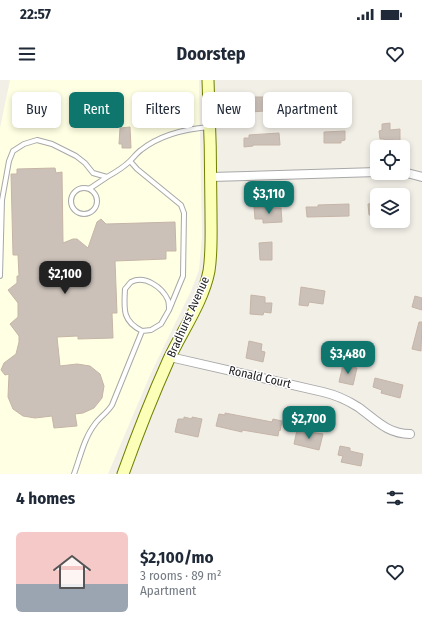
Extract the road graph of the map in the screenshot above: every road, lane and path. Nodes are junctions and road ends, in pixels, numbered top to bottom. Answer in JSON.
{"nodes":[{"id":1,"x":208,"y":80,"type":"edge"},
{"id":2,"x":209,"y":92,"type":"edge"},
{"id":3,"x":202,"y":128,"type":"edge"},
{"id":4,"x":210,"y":128,"type":"edge"},
{"id":5,"x":130,"y":160,"type":"junction"},
{"id":6,"x":370,"y":172,"type":"edge"},
{"id":7,"x":410,"y":174,"type":"edge"},
{"id":8,"x":107,"y":177,"type":"junction"},
{"id":9,"x":211,"y":177,"type":"junction"},
{"id":10,"x":422,"y":177,"type":"edge"},
{"id":11,"x":89,"y":189,"type":"junction"},
{"id":12,"x":0,"y":276,"type":"edge"},
{"id":13,"x":169,"y":310,"type":"junction"},
{"id":14,"x":142,"y":331,"type":"junction"},
{"id":15,"x":170,"y":357,"type":"junction"},
{"id":16,"x":410,"y":434,"type":"dead end"},
{"id":17,"x":74,"y":474,"type":"edge"},
{"id":18,"x":123,"y":474,"type":"edge"}],
"edges":[{"from":1,"to":2,"type":"main road","name":"Bradhurst Avenue"},
{"from":3,"to":5,"type":"lane"},
{"from":4,"to":9,"type":"main road","name":"Bradhurst Avenue"},
{"from":5,"to":8,"type":"lane"},
{"from":5,"to":13,"type":"lane"},
{"from":6,"to":9,"type":"street"},
{"from":7,"to":10,"type":"street"},
{"from":8,"to":11,"type":"lane"},
{"from":8,"to":12,"type":"lane"},
{"from":9,"to":15,"type":"main road","name":"Bradhurst Avenue"},
{"from":11,"to":11,"type":"lane"},
{"from":13,"to":14,"type":"lane"},
{"from":13,"to":14,"type":"lane"},
{"from":14,"to":17,"type":"lane"},
{"from":15,"to":16,"type":"street","name":"Ronald Court"},
{"from":15,"to":18,"type":"main road","name":"Bradhurst Avenue"}]}
